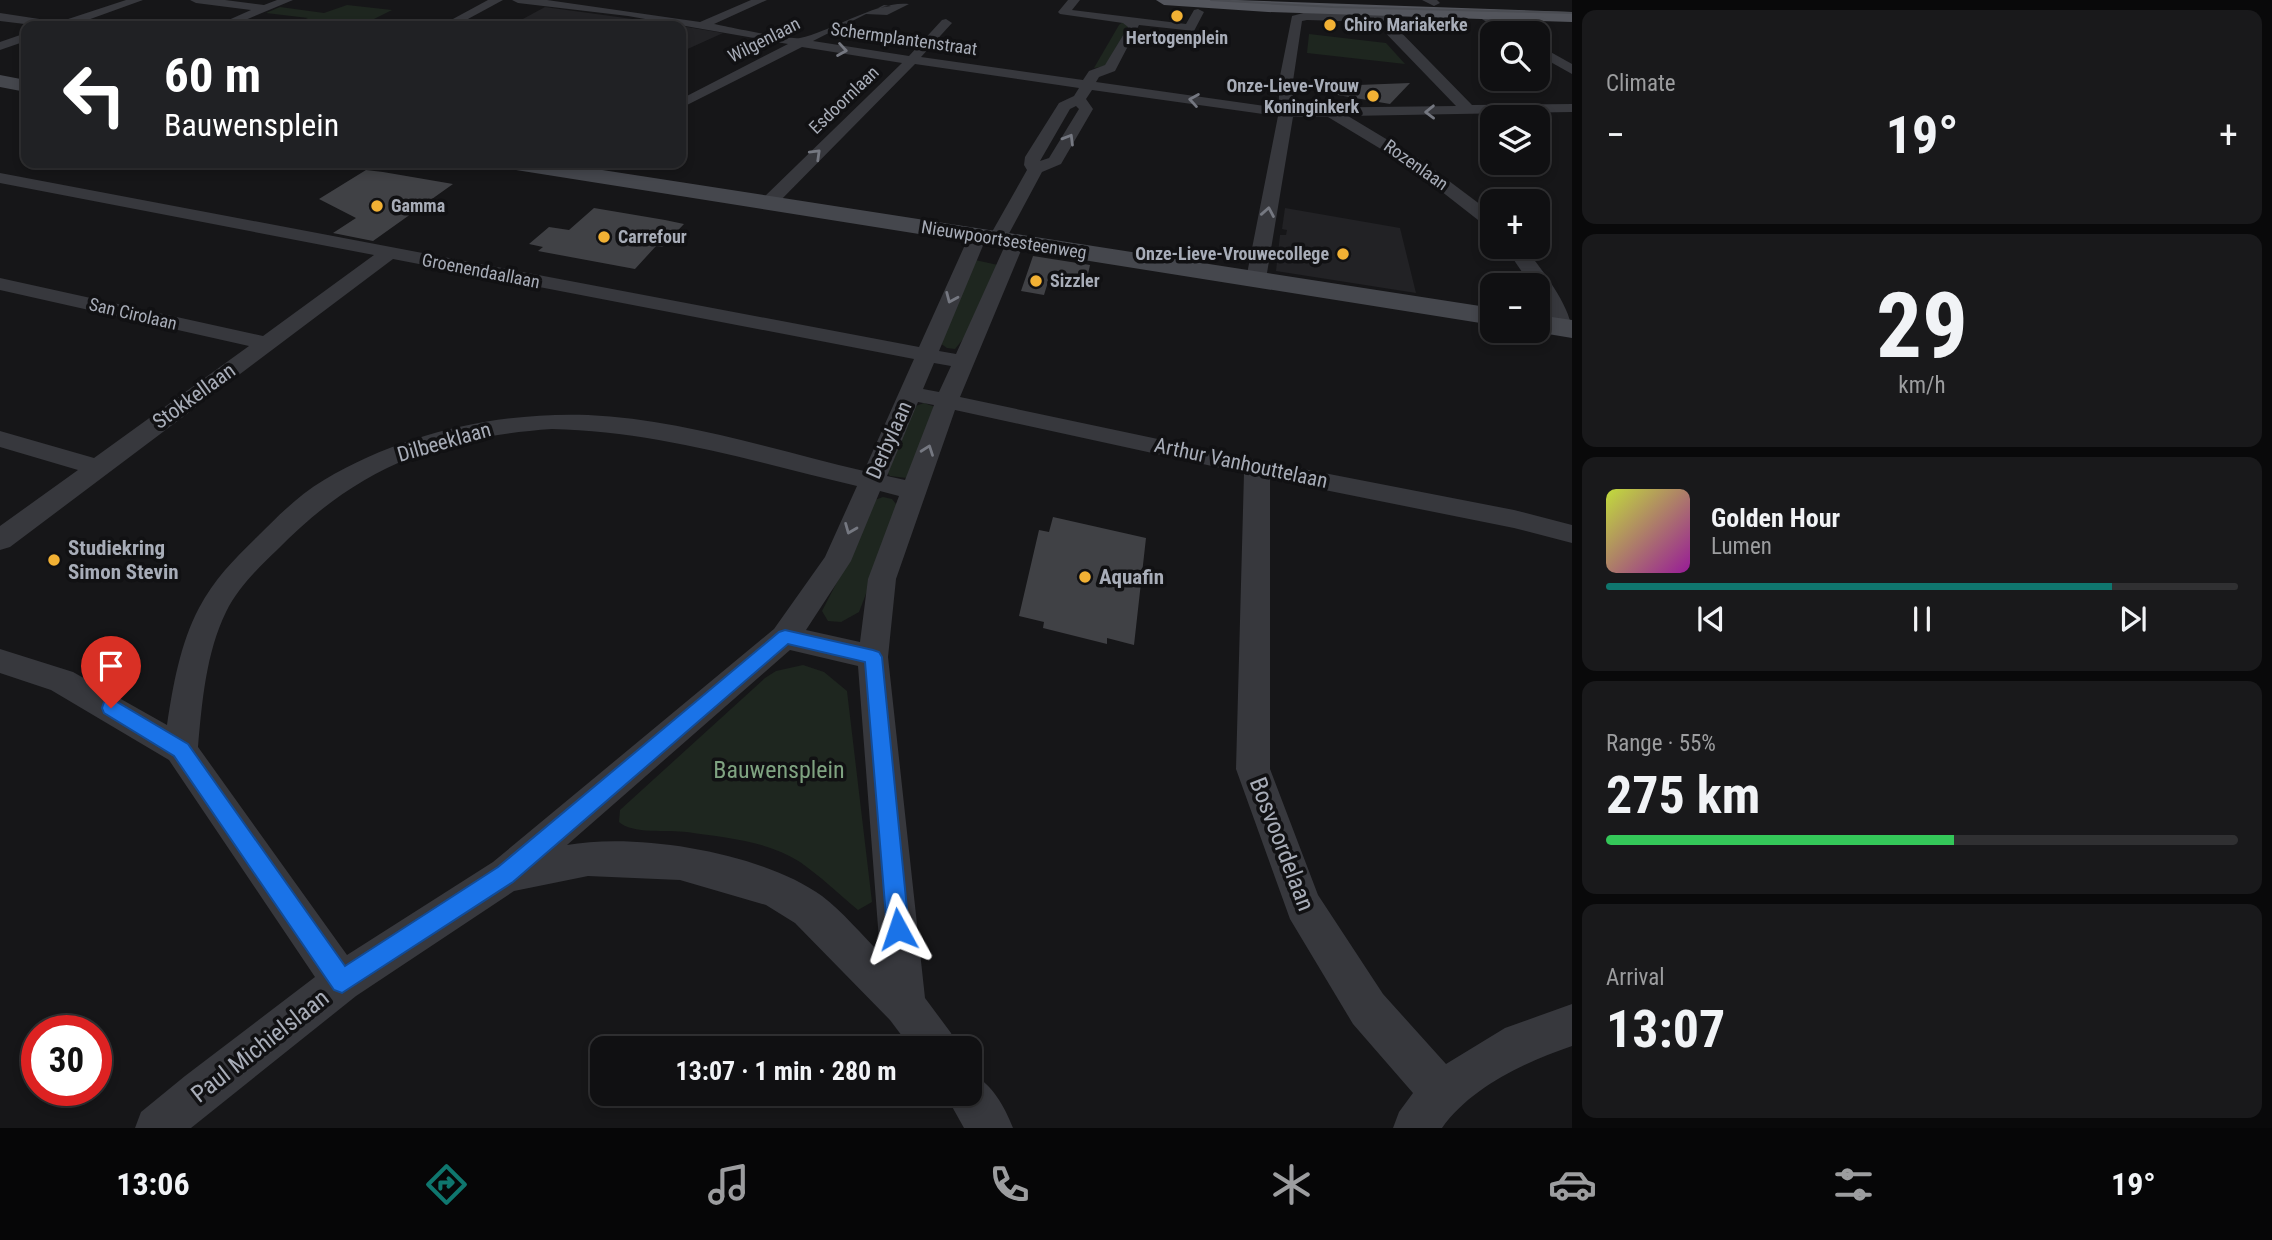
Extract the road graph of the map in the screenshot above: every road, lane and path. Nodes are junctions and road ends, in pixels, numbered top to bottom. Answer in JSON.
{"nodes":[{"id":1,"x":137,"y":0,"type":"edge"},
{"id":2,"x":196,"y":0,"type":"edge"},
{"id":3,"x":287,"y":0,"type":"edge"},
{"id":4,"x":497,"y":0,"type":"edge"},
{"id":5,"x":518,"y":0,"type":"edge"},
{"id":6,"x":761,"y":0,"type":"edge"},
{"id":7,"x":1073,"y":0,"type":"edge"},
{"id":8,"x":1164,"y":0,"type":"edge"},
{"id":9,"x":1289,"y":0,"type":"edge"},
{"id":10,"x":1431,"y":2,"type":"edge"},
{"id":11,"x":1572,"y":7,"type":"edge"},
{"id":12,"x":266,"y":9,"type":"junction"},
{"id":13,"x":864,"y":10,"type":"dead end"},
{"id":14,"x":1198,"y":12,"type":"dead end"},
{"id":15,"x":1478,"y":12,"type":"junction"},
{"id":16,"x":1130,"y":15,"type":"junction"},
{"id":17,"x":1376,"y":15,"type":"junction"},
{"id":18,"x":0,"y":17,"type":"edge"},
{"id":19,"x":1572,"y":17,"type":"edge"},
{"id":20,"x":26,"y":21,"type":"edge"},
{"id":21,"x":74,"y":21,"type":"edge"},
{"id":22,"x":234,"y":21,"type":"edge"},
{"id":23,"x":456,"y":21,"type":"edge"},
{"id":24,"x":673,"y":21,"type":"edge"},
{"id":25,"x":1493,"y":21,"type":"edge"},
{"id":26,"x":686,"y":23,"type":"edge"},
{"id":27,"x":946,"y":23,"type":"dead end"},
{"id":28,"x":702,"y":25,"type":"junction"},
{"id":29,"x":1111,"y":30,"type":"dead end"},
{"id":30,"x":21,"y":39,"type":"edge"},
{"id":31,"x":800,"y":43,"type":"junction"},
{"id":32,"x":0,"y":46,"type":"edge"},
{"id":33,"x":1550,"y":51,"type":"edge"},
{"id":34,"x":1572,"y":54,"type":"edge"},
{"id":35,"x":1096,"y":56,"type":"dead end"},
{"id":36,"x":1550,"y":56,"type":"edge"},
{"id":37,"x":912,"y":60,"type":"junction"},
{"id":38,"x":1572,"y":70,"type":"edge"},
{"id":39,"x":1091,"y":79,"type":"junction"},
{"id":40,"x":0,"y":81,"type":"edge"},
{"id":41,"x":21,"y":85,"type":"edge"},
{"id":42,"x":686,"y":101,"type":"edge"},
{"id":43,"x":1572,"y":108,"type":"edge"},
{"id":44,"x":1468,"y":110,"type":"junction"},
{"id":45,"x":1286,"y":113,"type":"junction"},
{"id":46,"x":1334,"y":114,"type":"junction"},
{"id":47,"x":22,"y":168,"type":"dead end"},
{"id":48,"x":576,"y":168,"type":"edge"},
{"id":49,"x":0,"y":178,"type":"edge"},
{"id":50,"x":768,"y":202,"type":"junction"},
{"id":51,"x":1480,"y":213,"type":"edge"},
{"id":52,"x":997,"y":239,"type":"junction"},
{"id":53,"x":389,"y":253,"type":"junction"},
{"id":54,"x":1524,"y":259,"type":"edge"},
{"id":55,"x":1256,"y":279,"type":"junction"},
{"id":56,"x":0,"y":284,"type":"edge"},
{"id":57,"x":1480,"y":315,"type":"edge"},
{"id":58,"x":1550,"y":326,"type":"edge"},
{"id":59,"x":1570,"y":329,"type":"edge"},
{"id":60,"x":266,"y":343,"type":"junction"},
{"id":61,"x":926,"y":356,"type":"junction"},
{"id":62,"x":962,"y":362,"type":"junction"},
{"id":63,"x":910,"y":393,"type":"junction"},
{"id":64,"x":947,"y":400,"type":"junction"},
{"id":65,"x":0,"y":439,"type":"edge"},
{"id":66,"x":97,"y":467,"type":"junction"},
{"id":67,"x":1258,"y":468,"type":"junction"},
{"id":68,"x":870,"y":481,"type":"junction"},
{"id":69,"x":914,"y":490,"type":"junction"},
{"id":70,"x":1572,"y":534,"type":"edge"},
{"id":71,"x":0,"y":540,"type":"edge"},
{"id":72,"x":785,"y":637,"type":"junction"},
{"id":73,"x":873,"y":657,"type":"junction"},
{"id":74,"x":0,"y":661,"type":"edge"},
{"id":75,"x":181,"y":750,"type":"junction"},
{"id":76,"x":506,"y":875,"type":"junction"},
{"id":77,"x":342,"y":982,"type":"junction"},
{"id":78,"x":905,"y":1005,"type":"junction"},
{"id":79,"x":1572,"y":1025,"type":"edge"},
{"id":80,"x":927,"y":1036,"type":"edge"},
{"id":81,"x":1441,"y":1092,"type":"junction"},
{"id":82,"x":975,"y":1106,"type":"edge"},
{"id":83,"x":157,"y":1128,"type":"edge"},
{"id":84,"x":991,"y":1128,"type":"edge"},
{"id":85,"x":1415,"y":1128,"type":"edge"}],
"edges":[{"from":1,"to":21,"type":"street"},
{"from":2,"to":12,"type":"street"},
{"from":3,"to":12,"type":"street"},
{"from":4,"to":23,"type":"street"},
{"from":5,"to":24,"type":"street","name":"Schermplantenstraat"},
{"from":6,"to":28,"type":"street"},
{"from":7,"to":16,"type":"street"},
{"from":8,"to":17,"type":"main road"},
{"from":9,"to":10,"type":"main road"},
{"from":10,"to":11,"type":"main road"},
{"from":12,"to":22,"type":"street"},
{"from":13,"to":31,"type":"street","name":"Wilgenlaan"},
{"from":14,"to":16,"type":"street"},
{"from":15,"to":17,"type":"main road"},
{"from":15,"to":19,"type":"main road"},
{"from":15,"to":25,"type":"street"},
{"from":16,"to":29,"type":"street"},
{"from":16,"to":39,"type":"street"},
{"from":17,"to":44,"type":"street"},
{"from":17,"to":45,"type":"street"},
{"from":18,"to":20,"type":"street"},
{"from":26,"to":28,"type":"street","name":"Schermplantenstraat"},
{"from":27,"to":37,"type":"street","name":"Esdoornlaan"},
{"from":28,"to":31,"type":"street","name":"Schermplantenstraat"},
{"from":30,"to":32,"type":"street"},
{"from":31,"to":37,"type":"street","name":"Schermplantenstraat","one_way":true},
{"from":31,"to":42,"type":"street","name":"Wilgenlaan"},
{"from":33,"to":34,"type":"street"},
{"from":35,"to":39,"type":"street"},
{"from":36,"to":38,"type":"street"},
{"from":37,"to":39,"type":"street","name":"Schermplantenstraat"},
{"from":50,"to":37,"type":"street","name":"Esdoornlaan","one_way":true},
{"from":45,"to":39,"type":"street","name":"Schermplantenstraat","one_way":true},
{"from":39,"to":52,"type":"street"},
{"from":40,"to":41,"type":"main road"},
{"from":43,"to":44,"type":"street","name":"Schermplantenstraat"},
{"from":44,"to":46,"type":"street","name":"Schermplantenstraat","one_way":true},
{"from":45,"to":46,"type":"street","name":"Schermplantenstraat"},
{"from":55,"to":45,"type":"street","one_way":true},
{"from":46,"to":51,"type":"street","name":"Rozenlaan"},
{"from":47,"to":49,"type":"street"},
{"from":48,"to":50,"type":"main road","name":"Nieuwpoortsesteenweg"},
{"from":49,"to":53,"type":"street","name":"Groenendaallaan"},
{"from":50,"to":52,"type":"main road","name":"Nieuwpoortsesteenweg"},
{"from":52,"to":55,"type":"main road","name":"Nieuwpoortsesteenweg"},
{"from":52,"to":61,"type":"street","name":"Derbylaan","one_way":true},
{"from":52,"to":62,"type":"street","name":"Derbylaan"},
{"from":53,"to":60,"type":"street","name":"Stokkellaan"},
{"from":53,"to":61,"type":"street","name":"Groenendaallaan"},
{"from":54,"to":59,"type":"street"},
{"from":55,"to":57,"type":"main road","name":"Nieuwpoortsesteenweg"},
{"from":56,"to":60,"type":"street","name":"San Cirolaan"},
{"from":58,"to":59,"type":"main road"},
{"from":60,"to":66,"type":"street","name":"Stokkellaan"},
{"from":61,"to":62,"type":"street","name":"Groenendaallaan"},
{"from":61,"to":63,"type":"street","name":"Derbylaan"},
{"from":62,"to":64,"type":"street","name":"Derbylaan"},
{"from":63,"to":64,"type":"street","name":"Arthur Vanhouttelaan"},
{"from":63,"to":68,"type":"street","name":"Derbylaan"},
{"from":64,"to":67,"type":"street","name":"Arthur Vanhouttelaan"},
{"from":69,"to":64,"type":"street","name":"Derbylaan","one_way":true},
{"from":65,"to":66,"type":"street"},
{"from":66,"to":71,"type":"street","name":"Stokkellaan"},
{"from":67,"to":70,"type":"street","name":"Arthur Vanhouttelaan"},
{"from":67,"to":81,"type":"street","name":"Bosvoordelaan"},
{"from":68,"to":69,"type":"street","name":"Dilbeeklaan"},
{"from":68,"to":72,"type":"street","name":"Derbylaan","one_way":true},
{"from":68,"to":75,"type":"street","name":"Dilbeeklaan"},
{"from":69,"to":73,"type":"street","name":"Derbylaan"},
{"from":72,"to":73,"type":"street"},
{"from":72,"to":76,"type":"street"},
{"from":73,"to":78,"type":"street"},
{"from":74,"to":75,"type":"street"},
{"from":75,"to":77,"type":"street"},
{"from":76,"to":77,"type":"street","name":"Paul Michielslaan"},
{"from":76,"to":78,"type":"street"},
{"from":77,"to":83,"type":"street","name":"Paul Michielslaan"},
{"from":78,"to":80,"type":"street"},
{"from":79,"to":81,"type":"street"},
{"from":81,"to":85,"type":"street"},
{"from":82,"to":84,"type":"street"}]}
